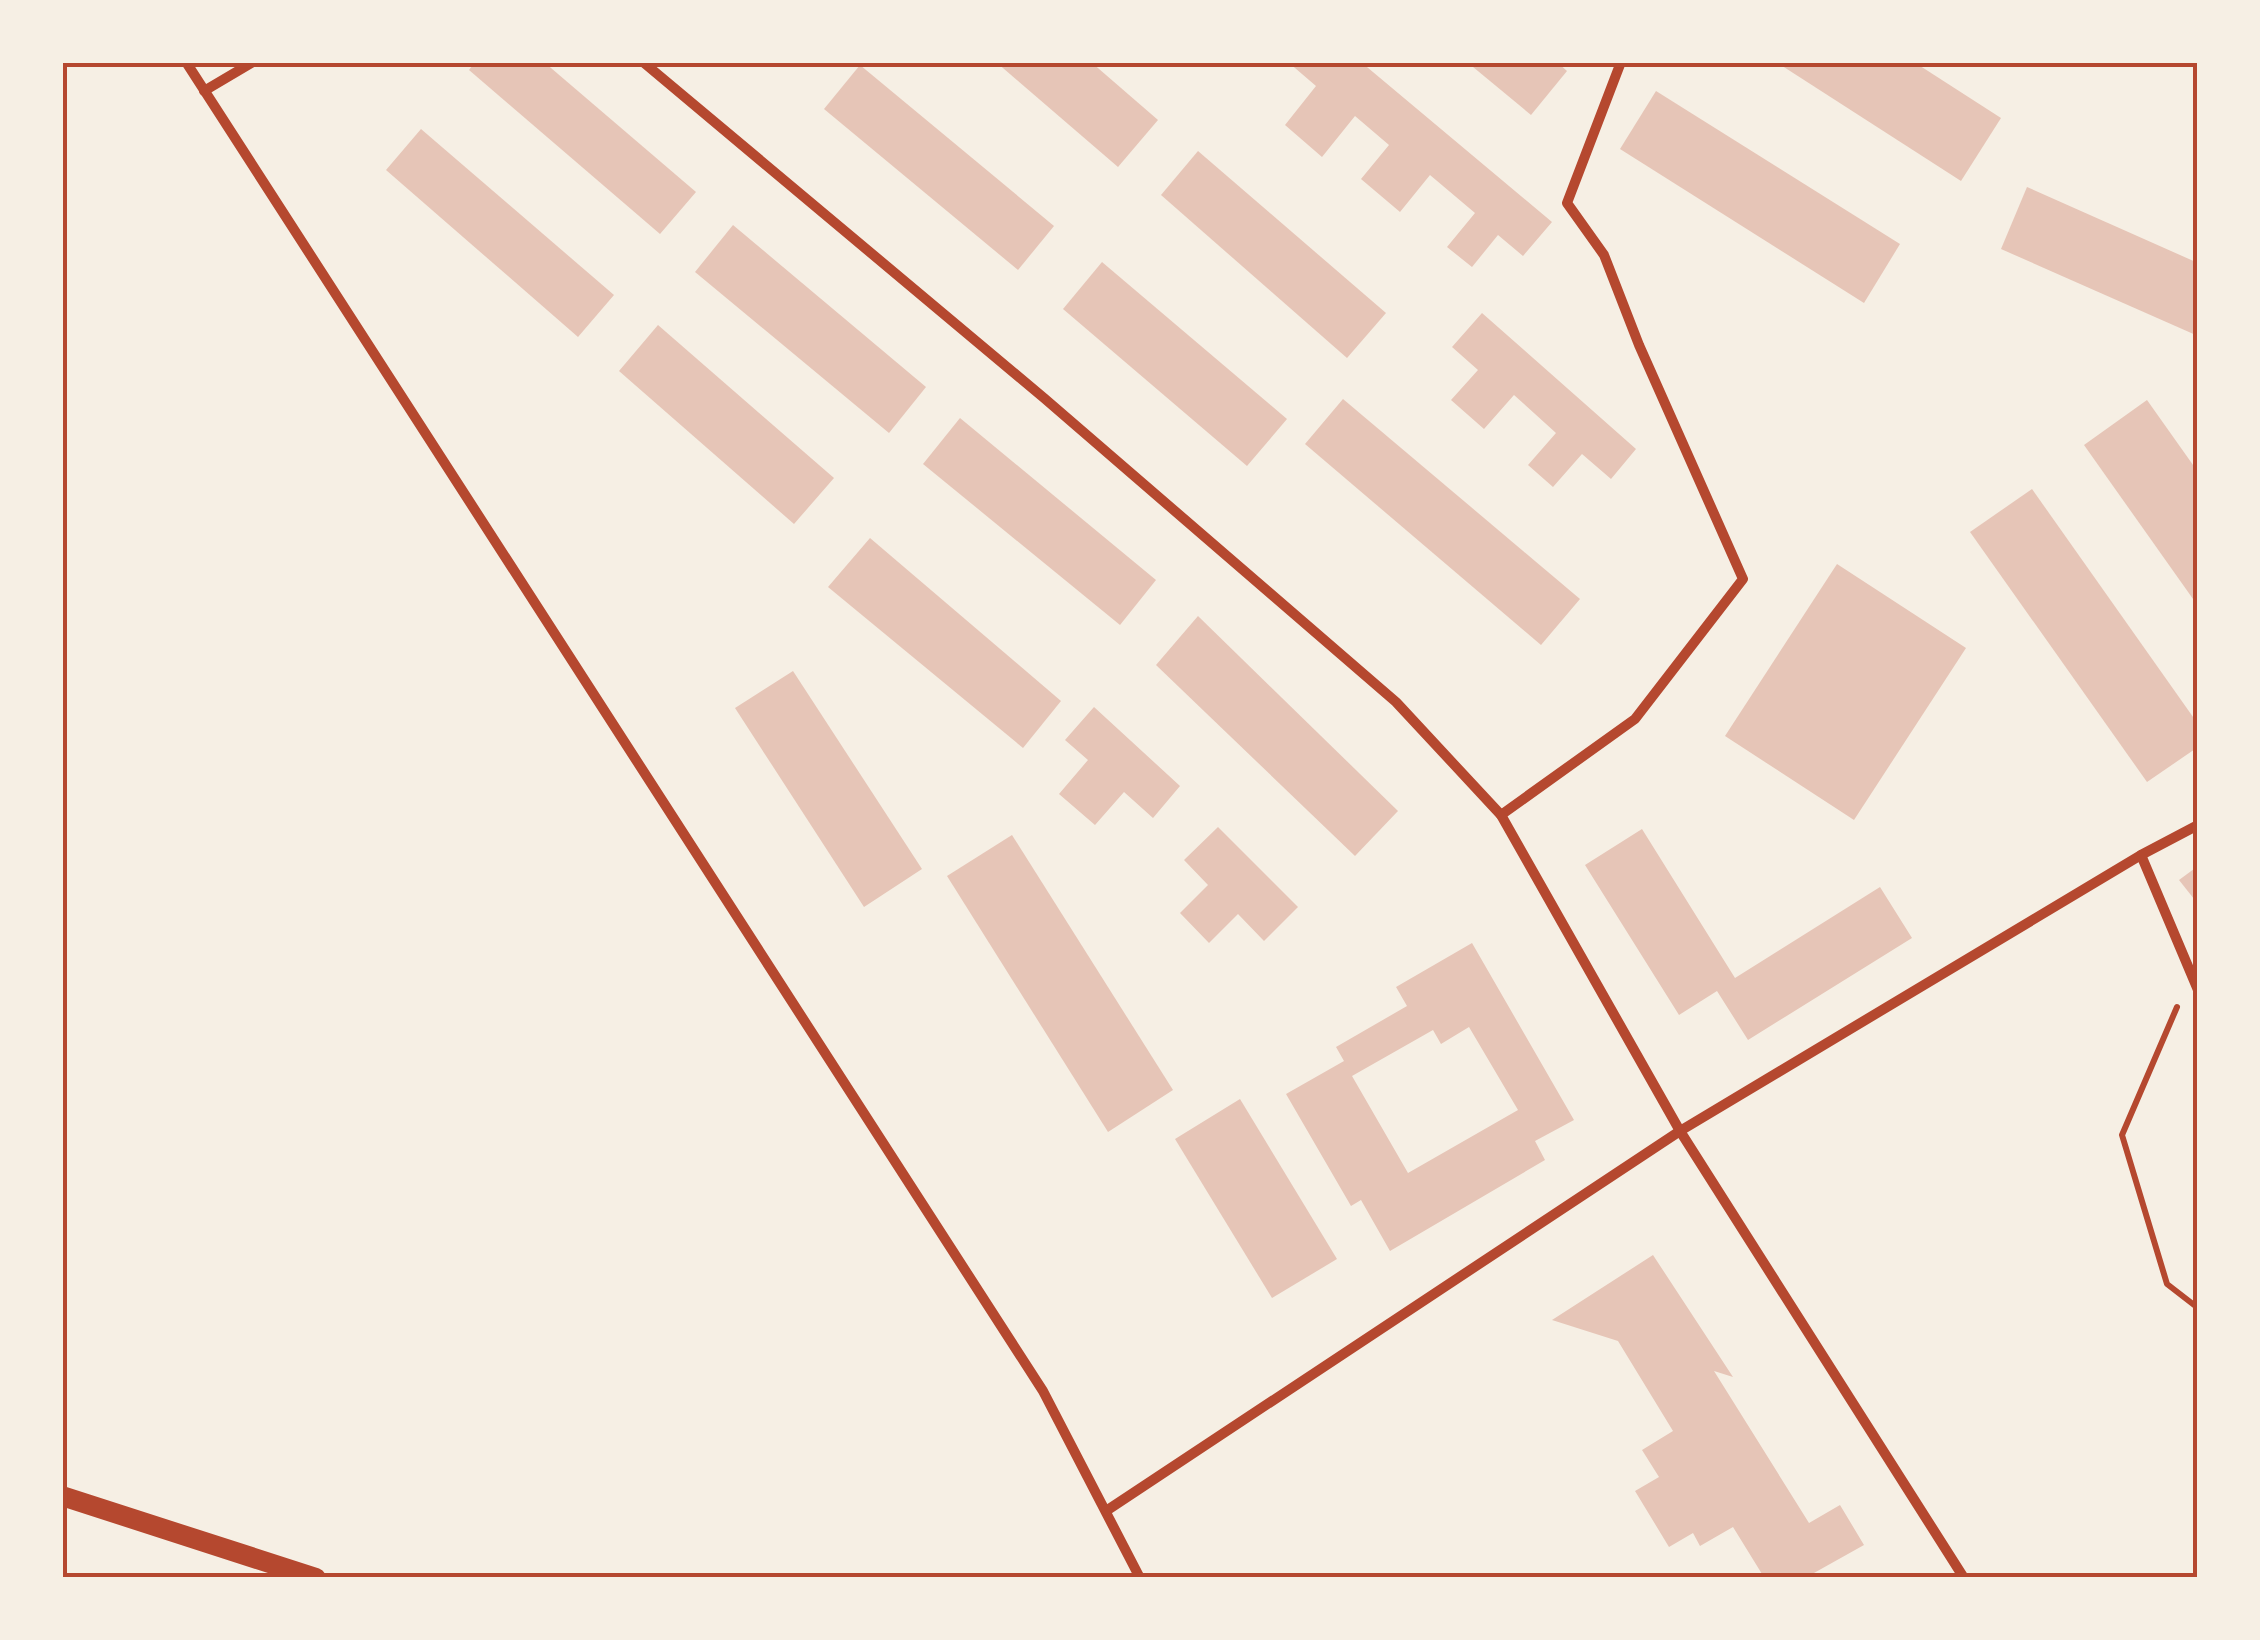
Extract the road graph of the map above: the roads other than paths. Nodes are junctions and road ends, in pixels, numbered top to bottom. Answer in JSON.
{"nodes":[{"id":1,"x":186,"y":62,"type":"edge"},
{"id":2,"x":253,"y":62,"type":"edge"},
{"id":3,"x":642,"y":62,"type":"edge"},
{"id":4,"x":1621,"y":62,"type":"edge"},
{"id":5,"x":204,"y":90,"type":"junction"},
{"id":6,"x":1502,"y":815,"type":"junction"},
{"id":7,"x":2198,"y":825,"type":"edge"},
{"id":8,"x":2141,"y":855,"type":"junction"},
{"id":9,"x":2198,"y":990,"type":"edge"},
{"id":10,"x":1680,"y":1131,"type":"junction"},
{"id":11,"x":62,"y":1496,"type":"edge"},
{"id":12,"x":1106,"y":1511,"type":"junction"},
{"id":13,"x":316,"y":1578,"type":"edge"},
{"id":14,"x":1140,"y":1578,"type":"edge"},
{"id":15,"x":1964,"y":1578,"type":"edge"}],
"edges":[{"from":1,"to":5,"type":"street"},
{"from":2,"to":5,"type":"street"},
{"from":3,"to":6,"type":"street"},
{"from":4,"to":6,"type":"street"},
{"from":5,"to":12,"type":"street"},
{"from":6,"to":10,"type":"street"},
{"from":7,"to":8,"type":"street"},
{"from":8,"to":9,"type":"street"},
{"from":8,"to":10,"type":"street"},
{"from":10,"to":12,"type":"street"},
{"from":10,"to":15,"type":"street"},
{"from":11,"to":13,"type":"main road"},
{"from":12,"to":14,"type":"street"}]}
